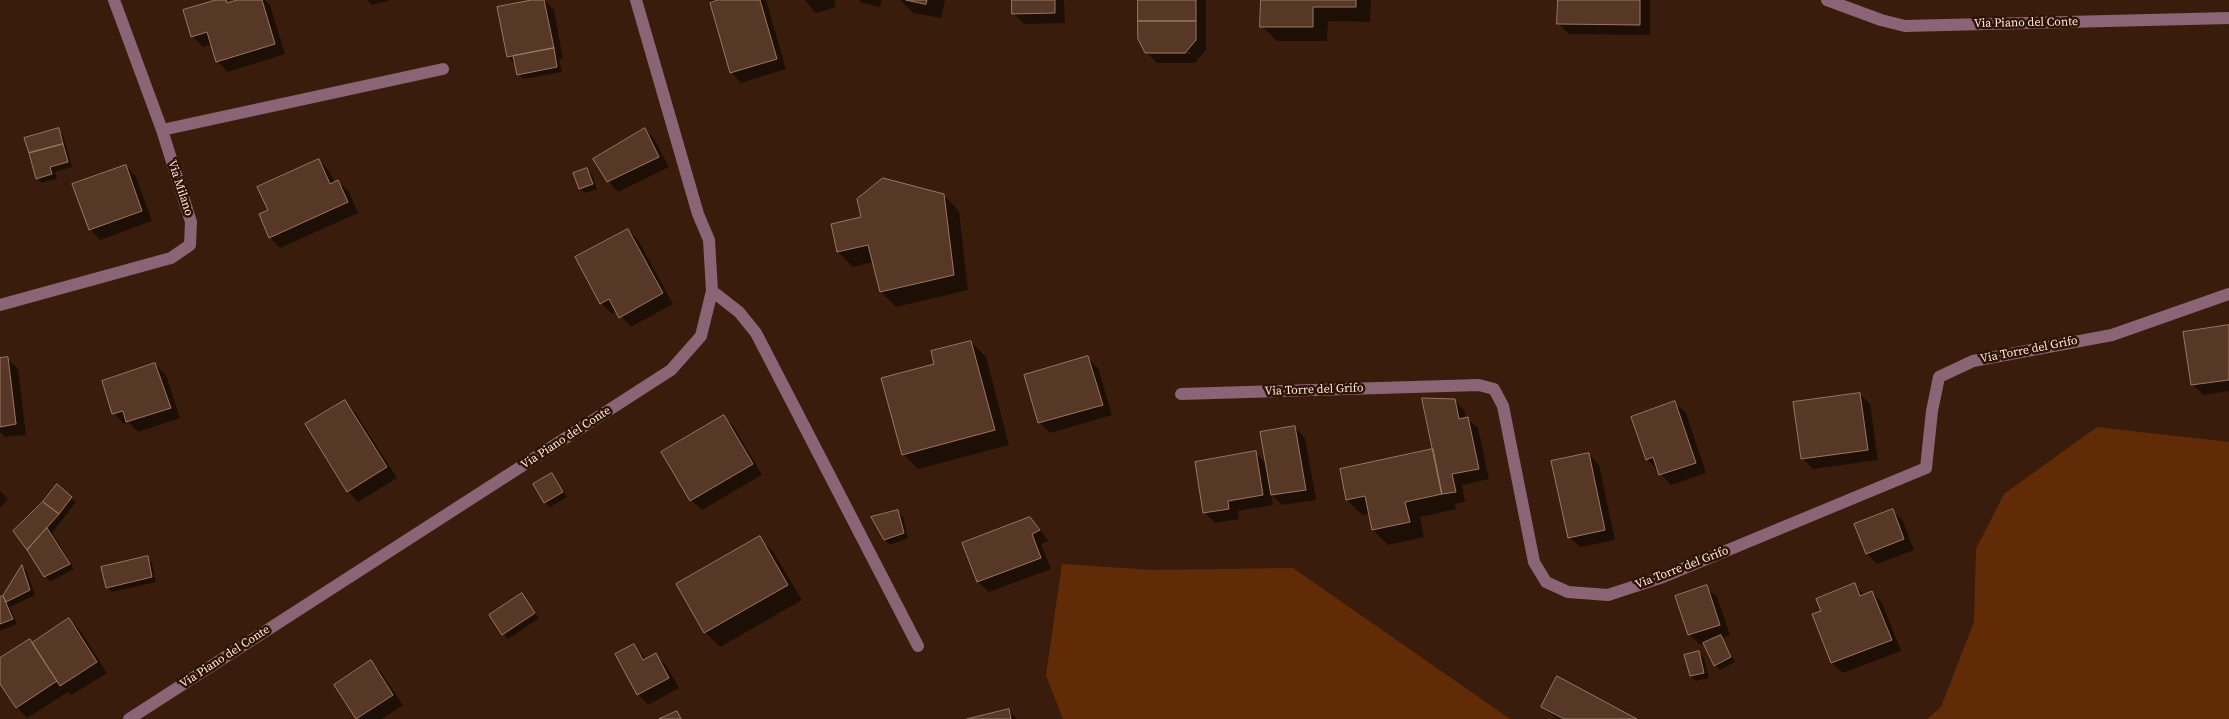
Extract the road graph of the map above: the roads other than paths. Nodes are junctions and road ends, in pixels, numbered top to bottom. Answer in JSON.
{"nodes":[{"id":1,"x":114,"y":0,"type":"edge"},
{"id":2,"x":636,"y":0,"type":"edge"},
{"id":3,"x":1827,"y":0,"type":"edge"},
{"id":4,"x":2229,"y":18,"type":"edge"},
{"id":5,"x":443,"y":69,"type":"dead end"},
{"id":6,"x":162,"y":130,"type":"junction"},
{"id":7,"x":712,"y":291,"type":"junction"},
{"id":8,"x":2229,"y":294,"type":"edge"},
{"id":9,"x":0,"y":305,"type":"edge"},
{"id":10,"x":1181,"y":394,"type":"dead end"},
{"id":11,"x":918,"y":646,"type":"dead end"},
{"id":12,"x":129,"y":719,"type":"edge"}],
"edges":[{"from":1,"to":6,"type":"street","name":"Via Milano"},
{"from":2,"to":7,"type":"street","name":"Via Piano del Conte"},
{"from":3,"to":4,"type":"street","name":"Via Piano del Conte"},
{"from":5,"to":6,"type":"street"},
{"from":6,"to":9,"type":"street","name":"Via Milano"},
{"from":7,"to":11,"type":"street"},
{"from":7,"to":12,"type":"street","name":"Via Piano del Conte"},
{"from":8,"to":10,"type":"street","name":"Via Torre del Grifo"}]}
